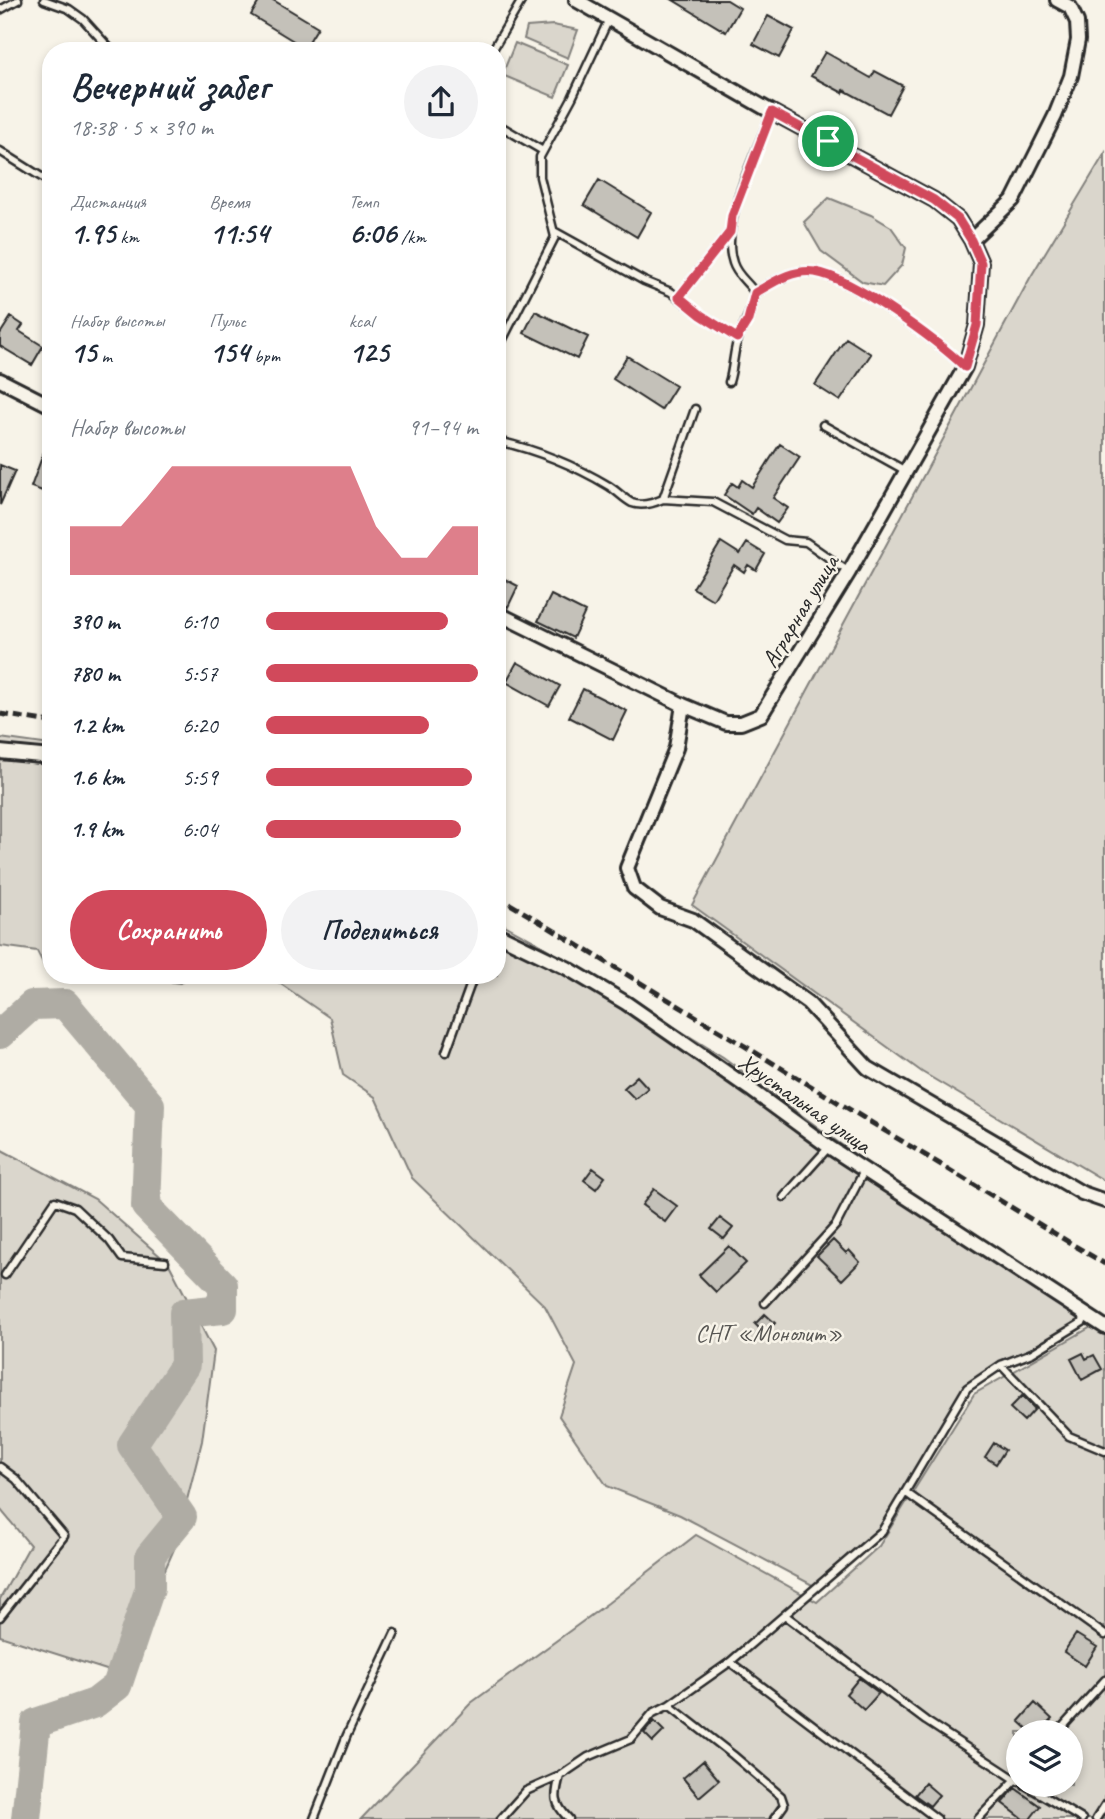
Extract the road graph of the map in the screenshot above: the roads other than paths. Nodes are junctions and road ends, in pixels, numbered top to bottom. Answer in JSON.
{"nodes":[{"id":1,"x":18,"y":0,"type":"edge"},
{"id":2,"x":44,"y":0,"type":"edge"},
{"id":3,"x":522,"y":0,"type":"edge"},
{"id":4,"x":576,"y":0,"type":"edge"},
{"id":5,"x":1058,"y":0,"type":"edge"},
{"id":6,"x":0,"y":10,"type":"edge"},
{"id":7,"x":609,"y":19,"type":"junction"},
{"id":8,"x":104,"y":42,"type":"edge"},
{"id":9,"x":497,"y":42,"type":"edge"},
{"id":10,"x":772,"y":112,"type":"junction"},
{"id":11,"x":506,"y":129,"type":"edge"},
{"id":12,"x":543,"y":150,"type":"junction"},
{"id":13,"x":0,"y":152,"type":"edge"},
{"id":14,"x":42,"y":178,"type":"edge"},
{"id":15,"x":554,"y":231,"type":"junction"},
{"id":16,"x":730,"y":232,"type":"junction"},
{"id":17,"x":971,"y":240,"type":"junction"},
{"id":18,"x":755,"y":293,"type":"junction"},
{"id":19,"x":679,"y":297,"type":"junction"},
{"id":20,"x":506,"y":333,"type":"edge"},
{"id":21,"x":737,"y":338,"type":"junction"},
{"id":22,"x":965,"y":367,"type":"junction"},
{"id":23,"x":0,"y":380,"type":"edge"},
{"id":24,"x":729,"y":382,"type":"dead end"},
{"id":25,"x":42,"y":401,"type":"edge"},
{"id":26,"x":695,"y":409,"type":"dead end"},
{"id":27,"x":823,"y":425,"type":"dead end"},
{"id":28,"x":506,"y":445,"type":"edge"},
{"id":29,"x":907,"y":472,"type":"junction"},
{"id":30,"x":663,"y":499,"type":"junction"},
{"id":31,"x":849,"y":572,"type":"junction"},
{"id":32,"x":506,"y":617,"type":"edge"},
{"id":33,"x":683,"y":705,"type":"junction"},
{"id":34,"x":0,"y":752,"type":"edge"},
{"id":35,"x":42,"y":756,"type":"edge"},
{"id":36,"x":506,"y":938,"type":"edge"},
{"id":37,"x":471,"y":984,"type":"edge"},
{"id":38,"x":446,"y":1052,"type":"dead end"},
{"id":39,"x":829,"y":1147,"type":"junction"},
{"id":40,"x":864,"y":1171,"type":"junction"},
{"id":41,"x":784,"y":1197,"type":"dead end"},
{"id":42,"x":1105,"y":1201,"type":"edge"},
{"id":43,"x":164,"y":1262,"type":"dead end"},
{"id":44,"x":2,"y":1276,"type":"edge"},
{"id":45,"x":765,"y":1303,"type":"dead end"},
{"id":46,"x":1084,"y":1314,"type":"junction"},
{"id":47,"x":1105,"y":1327,"type":"edge"},
{"id":48,"x":1001,"y":1365,"type":"junction"},
{"id":49,"x":1105,"y":1451,"type":"edge"},
{"id":50,"x":0,"y":1467,"type":"edge"},
{"id":51,"x":905,"y":1492,"type":"junction"},
{"id":52,"x":786,"y":1616,"type":"junction"},
{"id":53,"x":0,"y":1617,"type":"edge"},
{"id":54,"x":395,"y":1633,"type":"dead end"},
{"id":55,"x":1105,"y":1635,"type":"edge"},
{"id":56,"x":730,"y":1662,"type":"junction"},
{"id":57,"x":1105,"y":1680,"type":"edge"},
{"id":58,"x":669,"y":1705,"type":"junction"},
{"id":59,"x":1069,"y":1720,"type":"edge"},
{"id":60,"x":1006,"y":1771,"type":"edge"},
{"id":61,"x":559,"y":1776,"type":"junction"},
{"id":62,"x":1006,"y":1791,"type":"edge"},
{"id":63,"x":1045,"y":1797,"type":"edge"},
{"id":64,"x":1105,"y":1805,"type":"edge"},
{"id":65,"x":314,"y":1819,"type":"edge"},
{"id":66,"x":501,"y":1819,"type":"edge"},
{"id":67,"x":569,"y":1819,"type":"edge"},
{"id":68,"x":774,"y":1819,"type":"edge"},
{"id":69,"x":937,"y":1819,"type":"edge"},
{"id":70,"x":978,"y":1819,"type":"edge"},
{"id":71,"x":1082,"y":1819,"type":"edge"},
{"id":72,"x":1096,"y":1819,"type":"edge"}],
"edges":[{"from":1,"to":6,"type":"lane"},
{"from":2,"to":8,"type":"lane"},
{"from":3,"to":9,"type":"lane"},
{"from":4,"to":7,"type":"street"},
{"from":5,"to":17,"type":"street"},
{"from":7,"to":10,"type":"street"},
{"from":7,"to":12,"type":"lane"},
{"from":10,"to":16,"type":"lane"},
{"from":10,"to":17,"type":"street"},
{"from":11,"to":12,"type":"lane"},
{"from":12,"to":15,"type":"lane"},
{"from":13,"to":14,"type":"lane"},
{"from":15,"to":19,"type":"lane"},
{"from":15,"to":20,"type":"lane"},
{"from":16,"to":18,"type":"lane"},
{"from":16,"to":19,"type":"lane"},
{"from":17,"to":22,"type":"street","name":"Аграрная улица"},
{"from":18,"to":21,"type":"lane"},
{"from":18,"to":22,"type":"lane"},
{"from":19,"to":21,"type":"lane"},
{"from":21,"to":24,"type":"lane"},
{"from":22,"to":29,"type":"street","name":"Аграрная улица"},
{"from":23,"to":25,"type":"street"},
{"from":26,"to":30,"type":"lane"},
{"from":27,"to":29,"type":"lane"},
{"from":28,"to":30,"type":"lane"},
{"from":29,"to":31,"type":"street","name":"Аграрная улица"},
{"from":30,"to":31,"type":"lane"},
{"from":31,"to":33,"type":"street","name":"Аграрная улица"},
{"from":32,"to":33,"type":"street","name":"Аграрная улица"},
{"from":33,"to":42,"type":"street"},
{"from":34,"to":35,"type":"street"},
{"from":36,"to":39,"type":"street","name":"Хрустальная улица"},
{"from":37,"to":38,"type":"lane"},
{"from":39,"to":40,"type":"street","name":"Хрустальная улица"},
{"from":39,"to":41,"type":"lane"},
{"from":40,"to":45,"type":"lane"},
{"from":40,"to":46,"type":"street","name":"Хрустальная улица"},
{"from":43,"to":44,"type":"lane"},
{"from":46,"to":47,"type":"street","name":"Хрустальная улица"},
{"from":46,"to":48,"type":"lane"},
{"from":48,"to":49,"type":"lane"},
{"from":48,"to":51,"type":"lane"},
{"from":50,"to":53,"type":"lane"},
{"from":51,"to":52,"type":"lane"},
{"from":51,"to":55,"type":"lane"},
{"from":52,"to":56,"type":"lane"},
{"from":52,"to":60,"type":"lane"},
{"from":54,"to":65,"type":"lane"},
{"from":56,"to":58,"type":"lane"},
{"from":56,"to":69,"type":"lane"},
{"from":57,"to":59,"type":"lane"},
{"from":58,"to":61,"type":"lane"},
{"from":58,"to":68,"type":"lane"},
{"from":61,"to":66,"type":"lane"},
{"from":61,"to":67,"type":"lane"},
{"from":62,"to":70,"type":"lane"},
{"from":63,"to":71,"type":"lane"},
{"from":64,"to":72,"type":"lane"}]}
